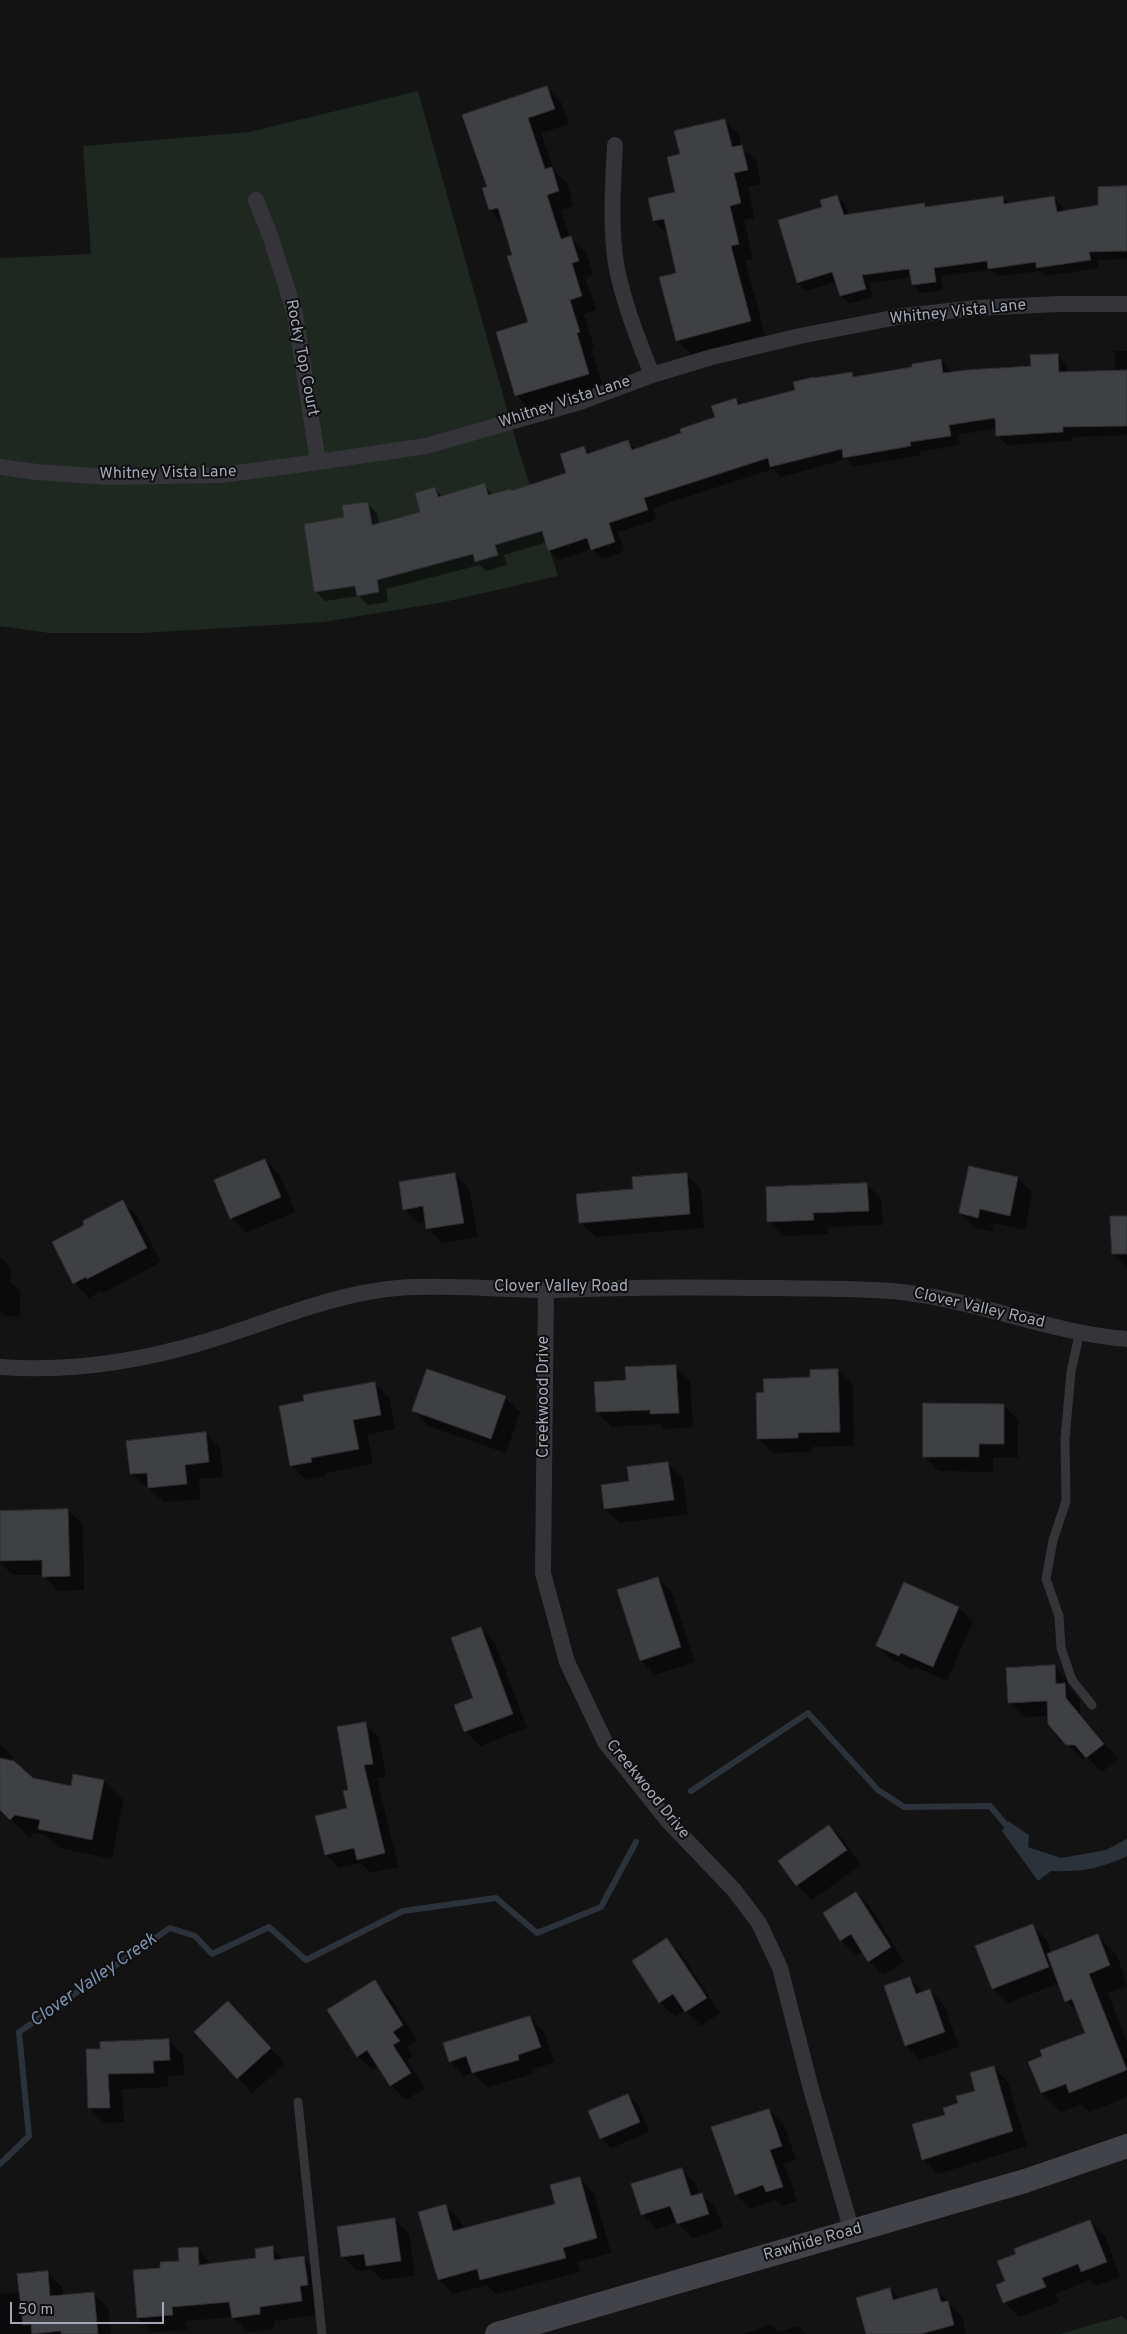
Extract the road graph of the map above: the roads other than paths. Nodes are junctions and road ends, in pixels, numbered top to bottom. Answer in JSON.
{"nodes":[{"id":1,"x":615,"y":145,"type":"dead end"},
{"id":2,"x":256,"y":200,"type":"dead end"},
{"id":3,"x":1127,"y":304,"type":"edge"},
{"id":4,"x":652,"y":375,"type":"junction"},
{"id":5,"x":318,"y":462,"type":"junction"},
{"id":6,"x":0,"y":467,"type":"edge"},
{"id":7,"x":546,"y":1290,"type":"junction"},
{"id":8,"x":1080,"y":1331,"type":"junction"},
{"id":9,"x":1127,"y":1339,"type":"edge"},
{"id":10,"x":0,"y":1367,"type":"edge"},
{"id":11,"x":1092,"y":1705,"type":"dead end"},
{"id":12,"x":298,"y":2102,"type":"dead end"},
{"id":13,"x":1127,"y":2146,"type":"edge"},
{"id":14,"x":852,"y":2232,"type":"junction"},
{"id":15,"x":322,"y":2334,"type":"edge"},
{"id":16,"x":496,"y":2334,"type":"edge"}],
"edges":[{"from":1,"to":4,"type":"street"},
{"from":2,"to":5,"type":"street","name":"Rocky Top Court"},
{"from":3,"to":4,"type":"street","name":"Whitney Vista Lane"},
{"from":4,"to":5,"type":"street","name":"Whitney Vista Lane"},
{"from":5,"to":6,"type":"street","name":"Whitney Vista Lane"},
{"from":7,"to":8,"type":"street","name":"Clover Valley Road"},
{"from":7,"to":10,"type":"street","name":"Clover Valley Road"},
{"from":7,"to":14,"type":"street","name":"Creekwood Drive"},
{"from":8,"to":9,"type":"street","name":"Clover Valley Road"},
{"from":8,"to":11,"type":"lane"},
{"from":12,"to":15,"type":"lane"},
{"from":13,"to":14,"type":"street","name":"Rawhide Road"},
{"from":14,"to":16,"type":"street","name":"Rawhide Road"}]}
